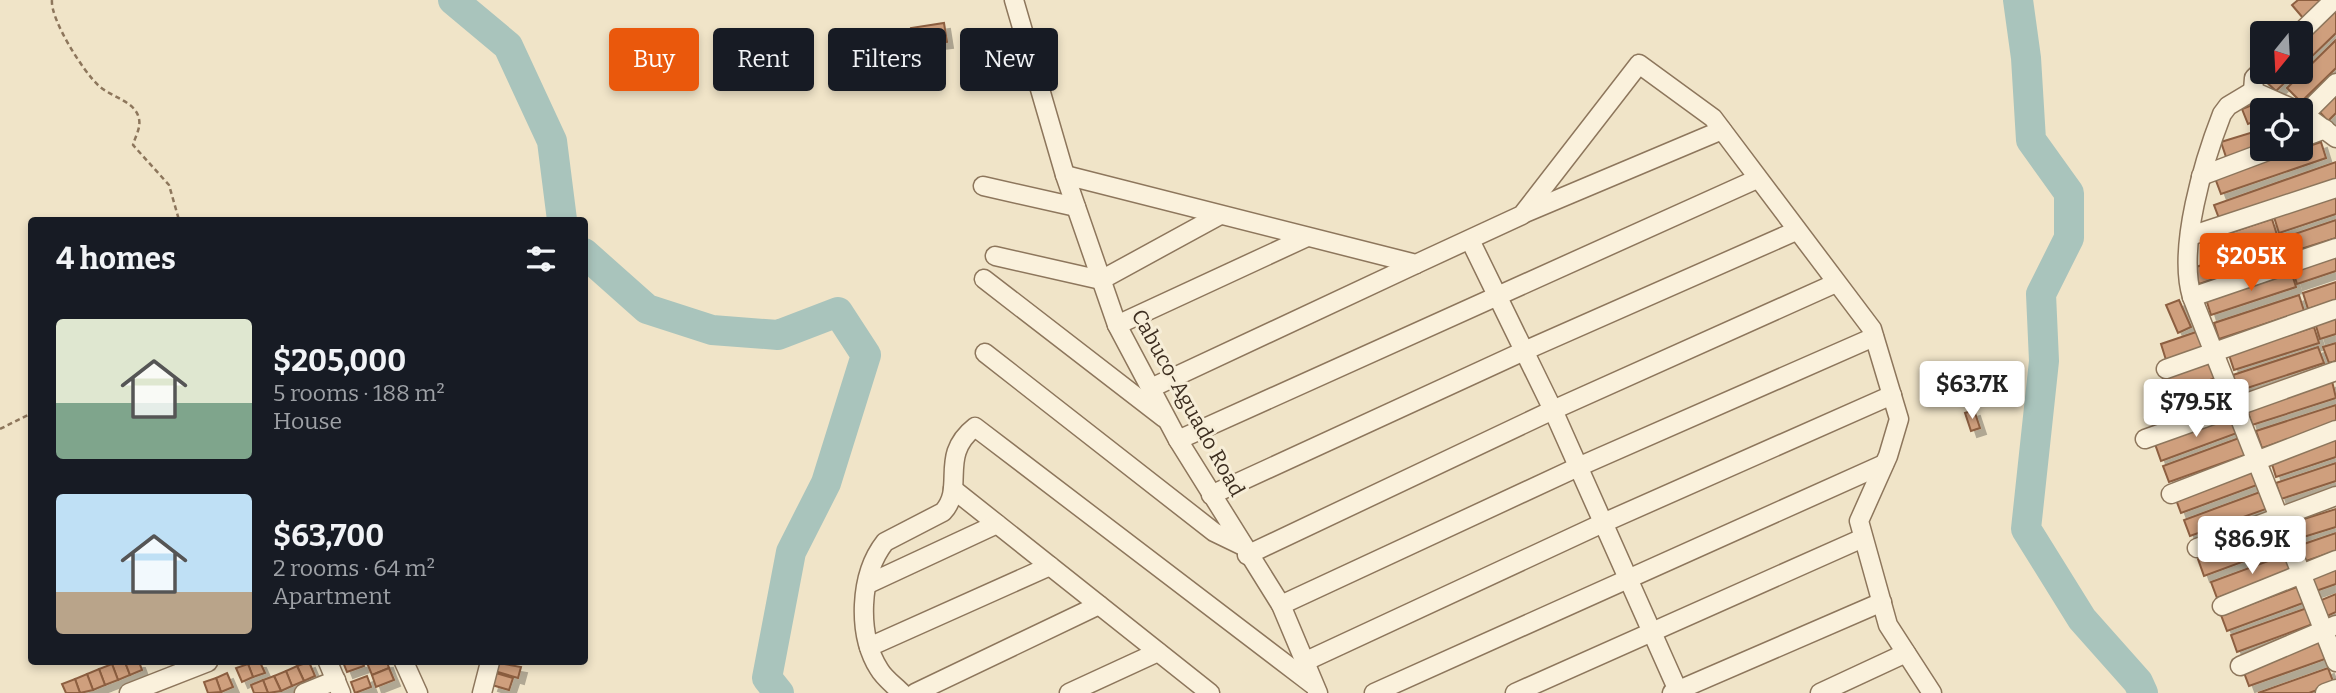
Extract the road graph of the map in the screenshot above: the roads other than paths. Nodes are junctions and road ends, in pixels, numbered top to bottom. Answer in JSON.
{"nodes":[{"id":1,"x":1014,"y":0,"type":"edge"},
{"id":2,"x":2334,"y":0,"type":"edge"},
{"id":3,"x":2312,"y":21,"type":"edge"},
{"id":4,"x":2336,"y":83,"type":"edge"},
{"id":5,"x":2254,"y":84,"type":"edge"},
{"id":6,"x":2253,"y":91,"type":"junction"},
{"id":7,"x":2269,"y":98,"type":"edge"},
{"id":8,"x":2313,"y":102,"type":"edge"},
{"id":9,"x":2313,"y":121,"type":"edge"},
{"id":10,"x":1721,"y":130,"type":"junction"},
{"id":11,"x":2331,"y":134,"type":"edge"},
{"id":12,"x":2313,"y":136,"type":"edge"},
{"id":13,"x":2250,"y":158,"type":"edge"},
{"id":14,"x":1065,"y":175,"type":"junction"},
{"id":15,"x":2201,"y":176,"type":"junction"},
{"id":16,"x":1757,"y":179,"type":"junction"},
{"id":17,"x":983,"y":186,"type":"dead end"},
{"id":18,"x":2336,"y":188,"type":"edge"},
{"id":19,"x":1076,"y":208,"type":"junction"},
{"id":20,"x":1220,"y":215,"type":"junction"},
{"id":21,"x":1522,"y":215,"type":"junction"},
{"id":22,"x":1796,"y":231,"type":"junction"},
{"id":23,"x":2190,"y":236,"type":"junction"},
{"id":24,"x":1307,"y":237,"type":"junction"},
{"id":25,"x":1470,"y":240,"type":"junction"},
{"id":26,"x":2336,"y":248,"type":"edge"},
{"id":27,"x":995,"y":256,"type":"dead end"},
{"id":28,"x":1416,"y":264,"type":"junction"},
{"id":29,"x":984,"y":279,"type":"dead end"},
{"id":30,"x":1101,"y":280,"type":"junction"},
{"id":31,"x":1836,"y":283,"type":"junction"},
{"id":32,"x":1497,"y":296,"type":"junction"},
{"id":33,"x":2192,"y":297,"type":"junction"},
{"id":34,"x":2336,"y":309,"type":"edge"},
{"id":35,"x":1117,"y":325,"type":"junction"},
{"id":36,"x":1874,"y":337,"type":"junction"},
{"id":37,"x":1524,"y":351,"type":"junction"},
{"id":38,"x":2213,"y":351,"type":"junction"},
{"id":39,"x":985,"y":354,"type":"dead end"},
{"id":40,"x":2166,"y":369,"type":"dead end"},
{"id":41,"x":2336,"y":371,"type":"edge"},
{"id":42,"x":1151,"y":388,"type":"junction"},
{"id":43,"x":1892,"y":396,"type":"junction"},
{"id":44,"x":2235,"y":405,"type":"junction"},
{"id":45,"x":1553,"y":410,"type":"junction"},
{"id":46,"x":1168,"y":421,"type":"junction"},
{"id":47,"x":2336,"y":430,"type":"edge"},
{"id":48,"x":2145,"y":439,"type":"dead end"},
{"id":49,"x":1178,"y":440,"type":"junction"},
{"id":50,"x":2256,"y":460,"type":"junction"},
{"id":51,"x":1884,"y":464,"type":"junction"},
{"id":52,"x":1578,"y":467,"type":"junction"},
{"id":53,"x":953,"y":489,"type":"junction"},
{"id":54,"x":2171,"y":494,"type":"dead end"},
{"id":55,"x":1211,"y":495,"type":"junction"},
{"id":56,"x":2336,"y":496,"type":"edge"},
{"id":57,"x":2279,"y":517,"type":"junction"},
{"id":58,"x":1603,"y":523,"type":"junction"},
{"id":59,"x":997,"y":524,"type":"junction"},
{"id":60,"x":1863,"y":538,"type":"junction"},
{"id":61,"x":2197,"y":548,"type":"dead end"},
{"id":62,"x":1245,"y":550,"type":"junction"},
{"id":63,"x":2336,"y":560,"type":"edge"},
{"id":64,"x":1050,"y":566,"type":"junction"},
{"id":65,"x":2301,"y":573,"type":"junction"},
{"id":66,"x":1628,"y":578,"type":"junction"},
{"id":67,"x":868,"y":584,"type":"junction"},
{"id":68,"x":1882,"y":602,"type":"junction"},
{"id":69,"x":1099,"y":605,"type":"junction"},
{"id":70,"x":1281,"y":605,"type":"junction"},
{"id":71,"x":2222,"y":606,"type":"dead end"},
{"id":72,"x":2330,"y":627,"type":"edge"},
{"id":73,"x":1652,"y":630,"type":"junction"},
{"id":74,"x":869,"y":647,"type":"junction"},
{"id":75,"x":1158,"y":652,"type":"junction"},
{"id":76,"x":1906,"y":653,"type":"junction"},
{"id":77,"x":1304,"y":662,"type":"junction"},
{"id":78,"x":2336,"y":662,"type":"edge"},
{"id":79,"x":200,"y":665,"type":"edge"},
{"id":80,"x":329,"y":665,"type":"edge"},
{"id":81,"x":405,"y":665,"type":"edge"},
{"id":82,"x":488,"y":665,"type":"edge"},
{"id":83,"x":2240,"y":666,"type":"dead end"},
{"id":84,"x":339,"y":686,"type":"edge"},
{"id":85,"x":2336,"y":688,"type":"edge"},
{"id":86,"x":1315,"y":689,"type":"edge"},
{"id":87,"x":1206,"y":692,"type":"edge"},
{"id":88,"x":1676,"y":692,"type":"edge"},
{"id":89,"x":129,"y":693,"type":"edge"},
{"id":90,"x":304,"y":693,"type":"edge"},
{"id":91,"x":418,"y":693,"type":"edge"},
{"id":92,"x":482,"y":693,"type":"edge"},
{"id":93,"x":902,"y":693,"type":"edge"},
{"id":94,"x":915,"y":693,"type":"edge"},
{"id":95,"x":1069,"y":693,"type":"edge"},
{"id":96,"x":1374,"y":693,"type":"edge"},
{"id":97,"x":1515,"y":693,"type":"edge"},
{"id":98,"x":1820,"y":693,"type":"edge"},
{"id":99,"x":1932,"y":693,"type":"edge"},
{"id":100,"x":2325,"y":693,"type":"edge"}],
"edges":[{"from":1,"to":14,"type":"street","name":"Cabuco-Aguado Road"},
{"from":2,"to":3,"type":"street"},
{"from":4,"to":8,"type":"street"},
{"from":5,"to":6,"type":"street"},
{"from":6,"to":7,"type":"street"},
{"from":6,"to":15,"type":"street"},
{"from":9,"to":11,"type":"street"},
{"from":10,"to":16,"type":"street"},
{"from":10,"to":21,"type":"street"},
{"from":10,"to":21,"type":"street"},
{"from":11,"to":12,"type":"street"},
{"from":13,"to":15,"type":"street"},
{"from":14,"to":19,"type":"street","name":"Cabuco-Aguado Road"},
{"from":14,"to":20,"type":"street"},
{"from":15,"to":23,"type":"street"},
{"from":16,"to":22,"type":"street"},
{"from":16,"to":32,"type":"street"},
{"from":17,"to":19,"type":"street"},
{"from":18,"to":23,"type":"street"},
{"from":19,"to":30,"type":"street","name":"Cabuco-Aguado Road"},
{"from":20,"to":24,"type":"street"},
{"from":20,"to":30,"type":"street"},
{"from":21,"to":25,"type":"street"},
{"from":22,"to":31,"type":"street"},
{"from":22,"to":37,"type":"street"},
{"from":23,"to":33,"type":"street"},
{"from":24,"to":28,"type":"street"},
{"from":24,"to":35,"type":"street"},
{"from":25,"to":28,"type":"street"},
{"from":25,"to":32,"type":"street"},
{"from":26,"to":33,"type":"street"},
{"from":27,"to":30,"type":"street"},
{"from":28,"to":42,"type":"street"},
{"from":29,"to":46,"type":"street"},
{"from":30,"to":35,"type":"street","name":"Cabuco-Aguado Road"},
{"from":31,"to":36,"type":"street"},
{"from":31,"to":45,"type":"street"},
{"from":32,"to":37,"type":"street"},
{"from":32,"to":49,"type":"street"},
{"from":33,"to":38,"type":"street"},
{"from":34,"to":38,"type":"street"},
{"from":35,"to":42,"type":"street","name":"Cabuco-Aguado Road"},
{"from":36,"to":43,"type":"street"},
{"from":36,"to":52,"type":"street"},
{"from":37,"to":45,"type":"street"},
{"from":37,"to":55,"type":"street"},
{"from":38,"to":40,"type":"street"},
{"from":38,"to":44,"type":"street"},
{"from":39,"to":62,"type":"street"},
{"from":41,"to":44,"type":"street"},
{"from":42,"to":46,"type":"street","name":"Cabuco-Aguado Road"},
{"from":43,"to":51,"type":"street"},
{"from":43,"to":58,"type":"street"},
{"from":44,"to":48,"type":"street"},
{"from":44,"to":50,"type":"street"},
{"from":45,"to":52,"type":"street"},
{"from":45,"to":62,"type":"street"},
{"from":46,"to":49,"type":"street","name":"Cabuco-Aguado Road"},
{"from":47,"to":50,"type":"street"},
{"from":49,"to":55,"type":"street","name":"Cabuco-Aguado Road"},
{"from":50,"to":54,"type":"street"},
{"from":50,"to":57,"type":"street"},
{"from":51,"to":60,"type":"street"},
{"from":51,"to":66,"type":"street"},
{"from":52,"to":58,"type":"street"},
{"from":52,"to":70,"type":"street"},
{"from":53,"to":59,"type":"street"},
{"from":53,"to":67,"type":"street"},
{"from":53,"to":86,"type":"street"},
{"from":55,"to":62,"type":"street","name":"Cabuco-Aguado Road"},
{"from":56,"to":57,"type":"street"},
{"from":57,"to":61,"type":"street"},
{"from":57,"to":65,"type":"street"},
{"from":58,"to":66,"type":"street"},
{"from":58,"to":77,"type":"street"},
{"from":59,"to":64,"type":"street"},
{"from":59,"to":67,"type":"street"},
{"from":60,"to":68,"type":"street"},
{"from":60,"to":73,"type":"street"},
{"from":62,"to":70,"type":"street","name":"Cabuco-Aguado Road"},
{"from":63,"to":65,"type":"street"},
{"from":64,"to":69,"type":"street"},
{"from":64,"to":74,"type":"street"},
{"from":65,"to":71,"type":"street"},
{"from":65,"to":72,"type":"street"},
{"from":66,"to":73,"type":"street"},
{"from":66,"to":96,"type":"street"},
{"from":67,"to":74,"type":"street"},
{"from":68,"to":76,"type":"street"},
{"from":68,"to":88,"type":"street"},
{"from":69,"to":75,"type":"street"},
{"from":69,"to":94,"type":"street"},
{"from":70,"to":77,"type":"street","name":"Cabuco-Aguado Road"},
{"from":72,"to":78,"type":"street"},
{"from":72,"to":83,"type":"street"},
{"from":73,"to":88,"type":"street"},
{"from":73,"to":97,"type":"street"},
{"from":74,"to":93,"type":"street"},
{"from":75,"to":87,"type":"street"},
{"from":75,"to":95,"type":"street"},
{"from":76,"to":98,"type":"street"},
{"from":76,"to":99,"type":"street"},
{"from":77,"to":86,"type":"street","name":"Cabuco-Aguado Road"},
{"from":79,"to":89,"type":"street"},
{"from":80,"to":84,"type":"street"},
{"from":81,"to":91,"type":"street"},
{"from":82,"to":92,"type":"street"},
{"from":84,"to":90,"type":"street"},
{"from":85,"to":100,"type":"street"}]}
